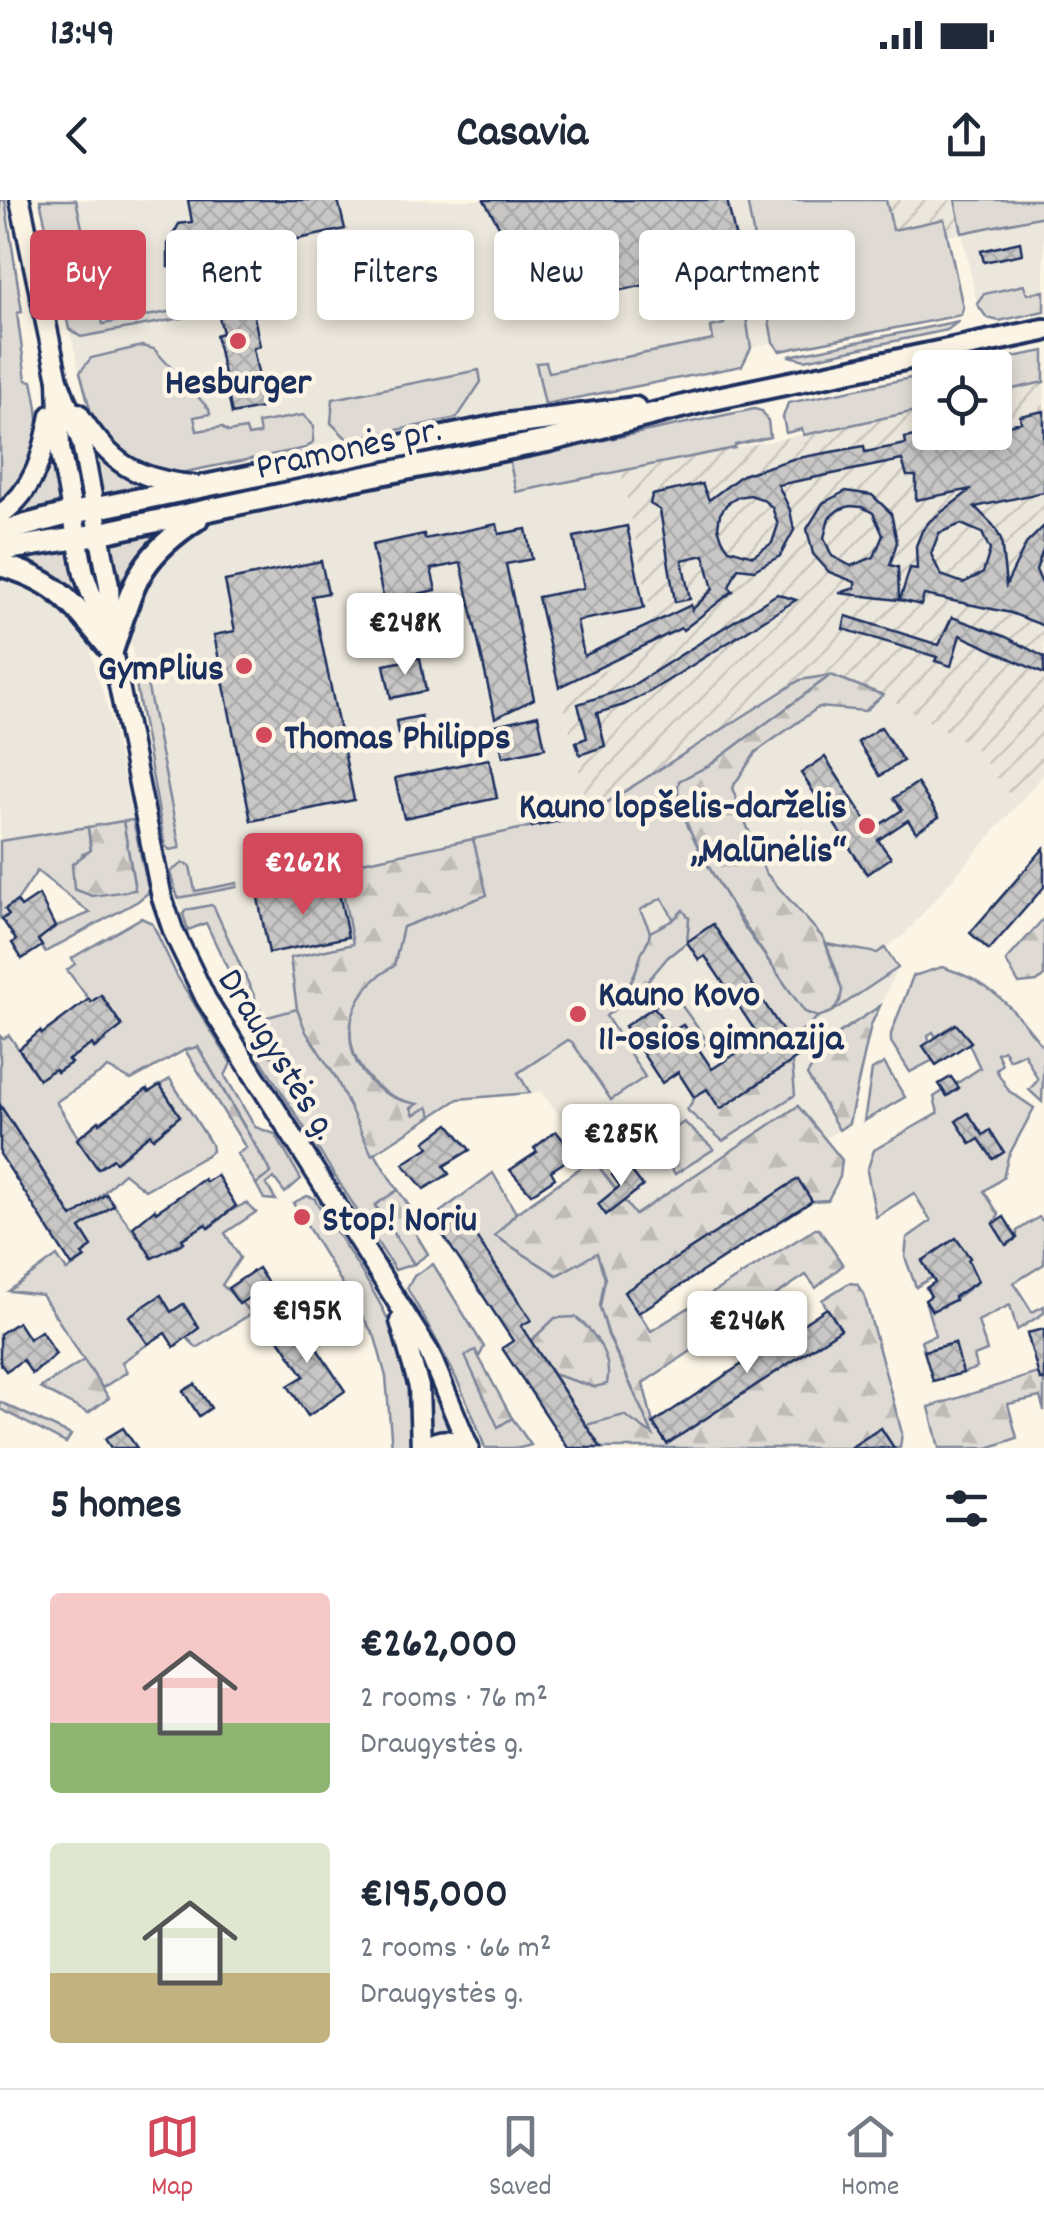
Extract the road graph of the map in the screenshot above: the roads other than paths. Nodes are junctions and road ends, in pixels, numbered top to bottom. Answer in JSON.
{"nodes":[{"id":1,"x":20,"y":200,"type":"edge"},
{"id":2,"x":1044,"y":330,"type":"edge"},
{"id":3,"x":58,"y":380,"type":"junction"},
{"id":4,"x":708,"y":400,"type":"junction"},
{"id":5,"x":209,"y":487,"type":"junction"},
{"id":6,"x":83,"y":510,"type":"junction"},
{"id":7,"x":208,"y":512,"type":"junction"},
{"id":8,"x":0,"y":515,"type":"edge"},
{"id":9,"x":0,"y":532,"type":"edge"},
{"id":10,"x":88,"y":536,"type":"junction"},
{"id":11,"x":0,"y":550,"type":"edge"},
{"id":12,"x":0,"y":565,"type":"edge"},
{"id":13,"x":112,"y":652,"type":"junction"},
{"id":14,"x":393,"y":1297,"type":"junction"},
{"id":15,"x":422,"y":1448,"type":"edge"},
{"id":16,"x":469,"y":1448,"type":"edge"}],
"edges":[{"from":1,"to":3,"type":"main road","name":"Draugystės g."},
{"from":2,"to":4,"type":"main road","name":"Pramonės pr."},
{"from":3,"to":5,"type":"main road"},
{"from":3,"to":6,"type":"main road","name":"Draugystės g."},
{"from":3,"to":8,"type":"main road"},
{"from":4,"to":5,"type":"main road","name":"Pramonės pr."},
{"from":4,"to":7,"type":"main road","name":"Pramonės pr."},
{"from":5,"to":6,"type":"main road","name":"Pramonės pr."},
{"from":6,"to":9,"type":"main road","name":"Pramonės pr."},
{"from":6,"to":10,"type":"main road","name":"Draugystės g."},
{"from":7,"to":10,"type":"main road","name":"Pramonės pr."},
{"from":7,"to":13,"type":"main road"},
{"from":10,"to":11,"type":"main road","name":"Pramonės pr."},
{"from":10,"to":13,"type":"main road","name":"Draugystės g."},
{"from":12,"to":13,"type":"main road"},
{"from":13,"to":14,"type":"main road","name":"Draugystės g."},
{"from":14,"to":15,"type":"main road","name":"Draugystės g."},
{"from":14,"to":16,"type":"main road","name":"Draugystės g."},
{"from":15,"to":16,"type":"main road"}]}
